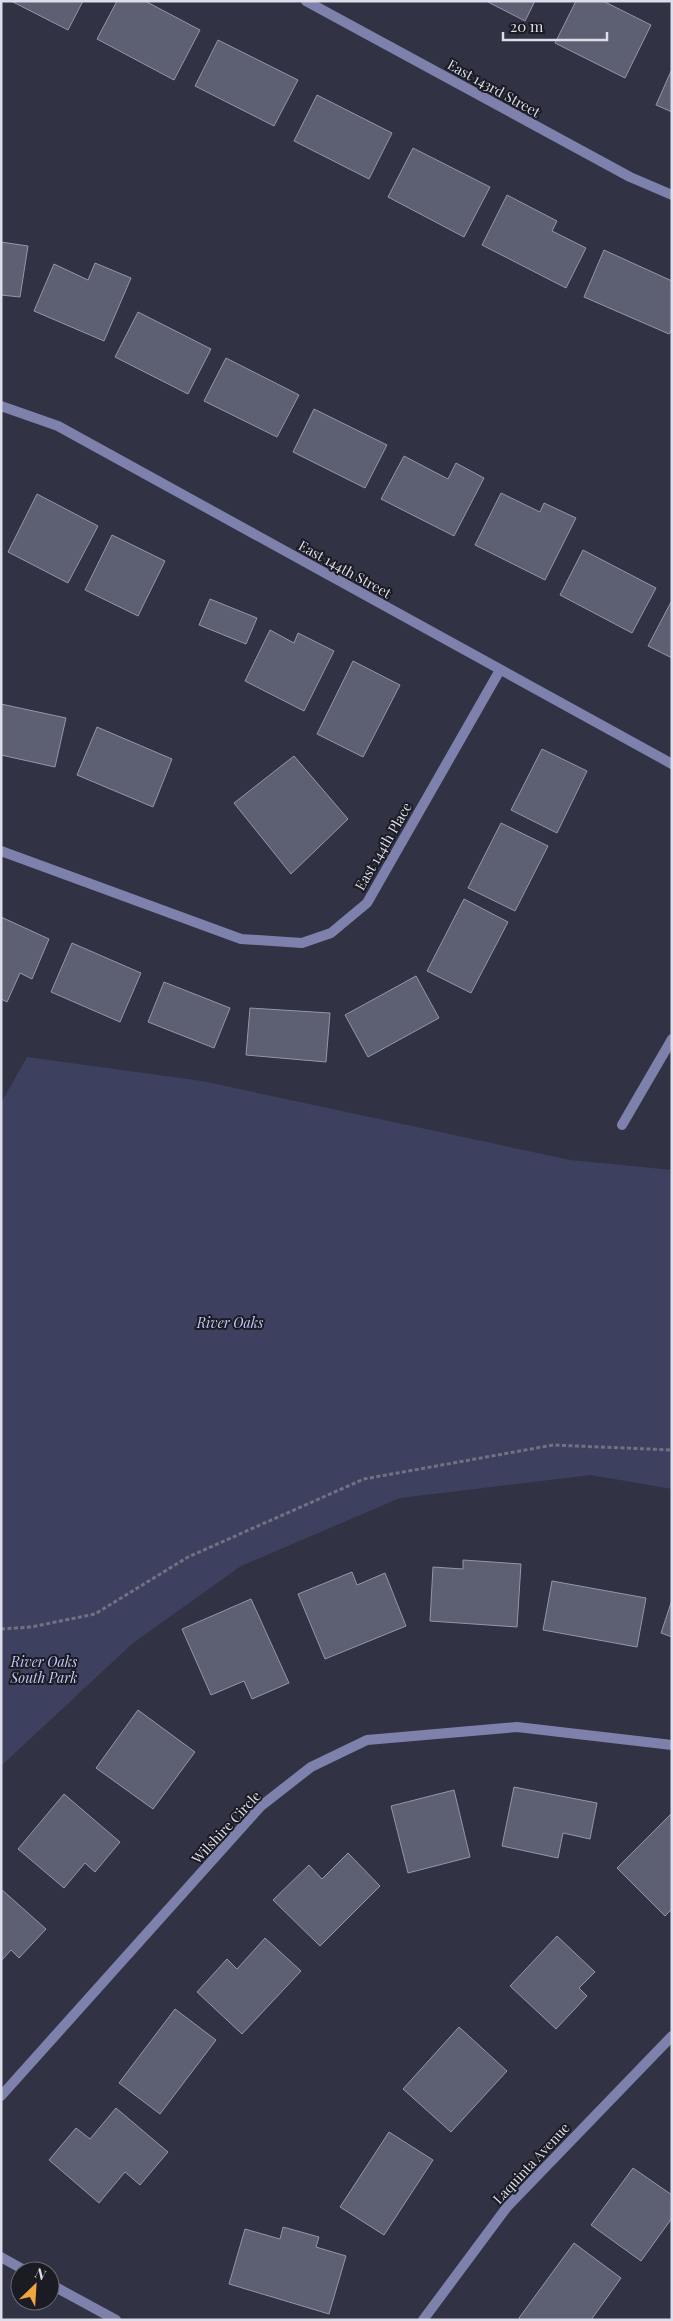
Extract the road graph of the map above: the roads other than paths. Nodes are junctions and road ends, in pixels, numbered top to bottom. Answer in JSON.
{"nodes":[{"id":1,"x":306,"y":1,"type":"edge"},
{"id":2,"x":672,"y":195,"type":"edge"},
{"id":3,"x":1,"y":406,"type":"edge"},
{"id":4,"x":500,"y":670,"type":"junction"},
{"id":5,"x":672,"y":764,"type":"edge"},
{"id":6,"x":1,"y":851,"type":"edge"},
{"id":7,"x":672,"y":1039,"type":"edge"},
{"id":8,"x":622,"y":1125,"type":"dead end"},
{"id":9,"x":672,"y":1745,"type":"edge"},
{"id":10,"x":672,"y":2036,"type":"edge"},
{"id":11,"x":1,"y":2096,"type":"edge"},
{"id":12,"x":60,"y":2289,"type":"edge"},
{"id":13,"x":116,"y":2320,"type":"edge"},
{"id":14,"x":423,"y":2320,"type":"edge"}],
"edges":[{"from":1,"to":2,"type":"street","name":"East 143rd Street"},
{"from":3,"to":4,"type":"street","name":"East 144th Street"},
{"from":4,"to":5,"type":"street","name":"East 144th Street"},
{"from":4,"to":6,"type":"street","name":"East 144th Place"},
{"from":7,"to":8,"type":"street"},
{"from":9,"to":11,"type":"street","name":"Wilshire Circle"},
{"from":10,"to":14,"type":"street","name":"Laquinta Avenue"},
{"from":12,"to":13,"type":"street"}]}
